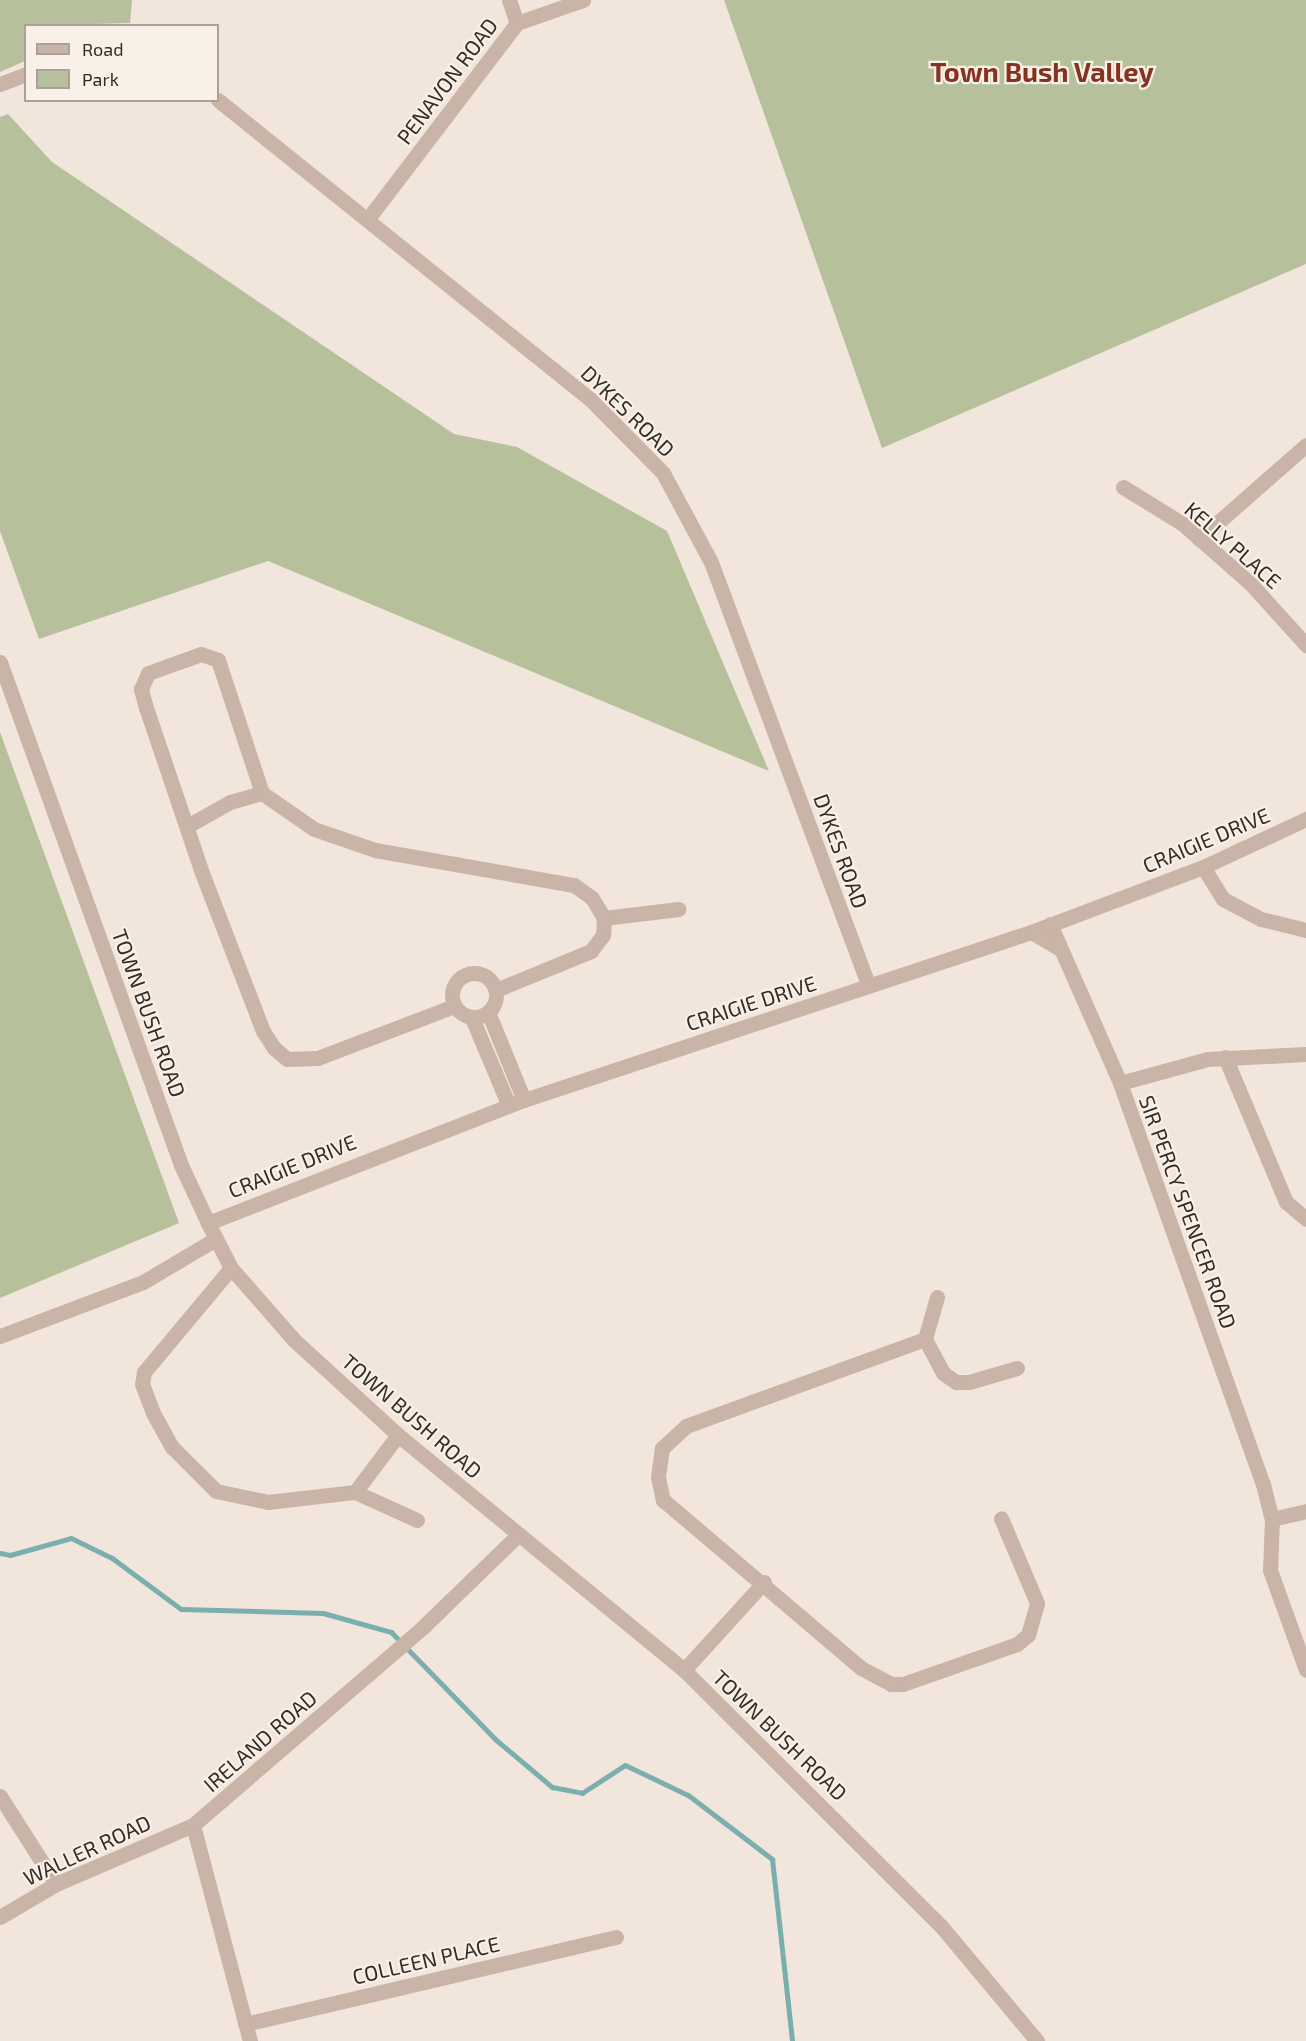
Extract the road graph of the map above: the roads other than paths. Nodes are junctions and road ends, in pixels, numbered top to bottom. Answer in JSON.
{"nodes":[{"id":1,"x":509,"y":0,"type":"edge"},
{"id":2,"x":583,"y":0,"type":"edge"},
{"id":3,"x":517,"y":23,"type":"junction"},
{"id":4,"x":24,"y":75,"type":"edge"},
{"id":5,"x":0,"y":84,"type":"edge"},
{"id":6,"x":219,"y":101,"type":"edge"},
{"id":7,"x":367,"y":220,"type":"junction"},
{"id":8,"x":1306,"y":445,"type":"edge"},
{"id":9,"x":1123,"y":487,"type":"dead end"},
{"id":10,"x":1199,"y":538,"type":"junction"},
{"id":11,"x":1306,"y":645,"type":"edge"},
{"id":12,"x":0,"y":662,"type":"edge"},
{"id":13,"x":262,"y":793,"type":"junction"},
{"id":14,"x":1306,"y":819,"type":"edge"},
{"id":15,"x":189,"y":825,"type":"junction"},
{"id":16,"x":1203,"y":867,"type":"junction"},
{"id":17,"x":678,"y":909,"type":"dead end"},
{"id":18,"x":604,"y":918,"type":"junction"},
{"id":19,"x":1050,"y":924,"type":"junction"},
{"id":20,"x":1306,"y":930,"type":"edge"},
{"id":21,"x":1031,"y":932,"type":"junction"},
{"id":22,"x":1060,"y":949,"type":"junction"},
{"id":23,"x":868,"y":986,"type":"junction"},
{"id":24,"x":496,"y":990,"type":"junction"},
{"id":25,"x":454,"y":1006,"type":"junction"},
{"id":26,"x":488,"y":1012,"type":"junction"},
{"id":27,"x":472,"y":1018,"type":"junction"},
{"id":28,"x":1306,"y":1054,"type":"edge"},
{"id":29,"x":1225,"y":1057,"type":"junction"},
{"id":30,"x":1120,"y":1083,"type":"junction"},
{"id":31,"x":524,"y":1100,"type":"junction"},
{"id":32,"x":508,"y":1106,"type":"junction"},
{"id":33,"x":1306,"y":1219,"type":"edge"},
{"id":34,"x":208,"y":1224,"type":"junction"},
{"id":35,"x":214,"y":1240,"type":"junction"},
{"id":36,"x":231,"y":1268,"type":"junction"},
{"id":37,"x":938,"y":1297,"type":"dead end"},
{"id":38,"x":0,"y":1336,"type":"edge"},
{"id":39,"x":925,"y":1339,"type":"junction"},
{"id":40,"x":1017,"y":1368,"type":"dead end"},
{"id":41,"x":398,"y":1435,"type":"junction"},
{"id":42,"x":355,"y":1492,"type":"junction"},
{"id":43,"x":1306,"y":1511,"type":"edge"},
{"id":44,"x":1001,"y":1518,"type":"dead end"},
{"id":45,"x":1272,"y":1519,"type":"junction"},
{"id":46,"x":417,"y":1520,"type":"dead end"},
{"id":47,"x":518,"y":1535,"type":"junction"},
{"id":48,"x":764,"y":1582,"type":"junction"},
{"id":49,"x":684,"y":1670,"type":"junction"},
{"id":50,"x":1306,"y":1670,"type":"edge"},
{"id":51,"x":0,"y":1796,"type":"edge"},
{"id":52,"x":193,"y":1824,"type":"junction"},
{"id":53,"x":56,"y":1884,"type":"junction"},
{"id":54,"x":0,"y":1917,"type":"edge"},
{"id":55,"x":616,"y":1937,"type":"dead end"},
{"id":56,"x":245,"y":2024,"type":"junction"},
{"id":57,"x":250,"y":2041,"type":"edge"},
{"id":58,"x":1037,"y":2041,"type":"edge"}],
"edges":[{"from":1,"to":3,"type":"street"},
{"from":2,"to":3,"type":"street","name":"PENAVON ROAD"},
{"from":3,"to":7,"type":"street","name":"PENAVON ROAD"},
{"from":4,"to":5,"type":"street"},
{"from":6,"to":7,"type":"street","name":"DYKES ROAD"},
{"from":7,"to":23,"type":"street","name":"DYKES ROAD"},
{"from":8,"to":10,"type":"street"},
{"from":9,"to":10,"type":"street","name":"KELLY PLACE"},
{"from":10,"to":11,"type":"street","name":"KELLY PLACE"},
{"from":12,"to":34,"type":"street","name":"TOWN BUSH ROAD"},
{"from":13,"to":15,"type":"street"},
{"from":13,"to":15,"type":"street"},
{"from":13,"to":18,"type":"street"},
{"from":14,"to":16,"type":"street","name":"CRAIGIE DRIVE"},
{"from":15,"to":25,"type":"street"},
{"from":16,"to":19,"type":"street","name":"CRAIGIE DRIVE"},
{"from":16,"to":20,"type":"street"},
{"from":17,"to":18,"type":"street"},
{"from":18,"to":24,"type":"street"},
{"from":19,"to":21,"type":"street","name":"CRAIGIE DRIVE"},
{"from":19,"to":22,"type":"street","name":"SIR PERCY SPENCER ROAD"},
{"from":21,"to":22,"type":"street"},
{"from":21,"to":23,"type":"street","name":"CRAIGIE DRIVE"},
{"from":22,"to":30,"type":"street","name":"SIR PERCY SPENCER ROAD"},
{"from":23,"to":31,"type":"street","name":"CRAIGIE DRIVE"},
{"from":24,"to":25,"type":"street"},
{"from":24,"to":26,"type":"street"},
{"from":25,"to":27,"type":"street"},
{"from":26,"to":27,"type":"street"},
{"from":26,"to":31,"type":"street"},
{"from":27,"to":32,"type":"street"},
{"from":28,"to":29,"type":"street"},
{"from":29,"to":30,"type":"street"},
{"from":29,"to":33,"type":"street"},
{"from":30,"to":45,"type":"street","name":"SIR PERCY SPENCER ROAD"},
{"from":31,"to":32,"type":"street","name":"CRAIGIE DRIVE"},
{"from":32,"to":34,"type":"street","name":"CRAIGIE DRIVE"},
{"from":34,"to":35,"type":"street","name":"TOWN BUSH ROAD"},
{"from":35,"to":36,"type":"street","name":"TOWN BUSH ROAD"},
{"from":35,"to":38,"type":"street"},
{"from":36,"to":41,"type":"street","name":"TOWN BUSH ROAD"},
{"from":36,"to":42,"type":"street"},
{"from":37,"to":39,"type":"street"},
{"from":39,"to":40,"type":"street"},
{"from":39,"to":48,"type":"street"},
{"from":41,"to":42,"type":"street"},
{"from":41,"to":47,"type":"street","name":"TOWN BUSH ROAD"},
{"from":42,"to":46,"type":"street"},
{"from":43,"to":45,"type":"street"},
{"from":44,"to":48,"type":"street"},
{"from":45,"to":50,"type":"street"},
{"from":47,"to":49,"type":"street","name":"TOWN BUSH ROAD"},
{"from":47,"to":52,"type":"street","name":"IRELAND ROAD"},
{"from":48,"to":49,"type":"street"},
{"from":49,"to":58,"type":"street","name":"TOWN BUSH ROAD"},
{"from":51,"to":53,"type":"street"},
{"from":52,"to":53,"type":"street","name":"WALLER ROAD"},
{"from":52,"to":56,"type":"street"},
{"from":53,"to":54,"type":"street","name":"WALLER ROAD"},
{"from":55,"to":56,"type":"street","name":"COLLEEN PLACE"},
{"from":56,"to":57,"type":"street"}]}
